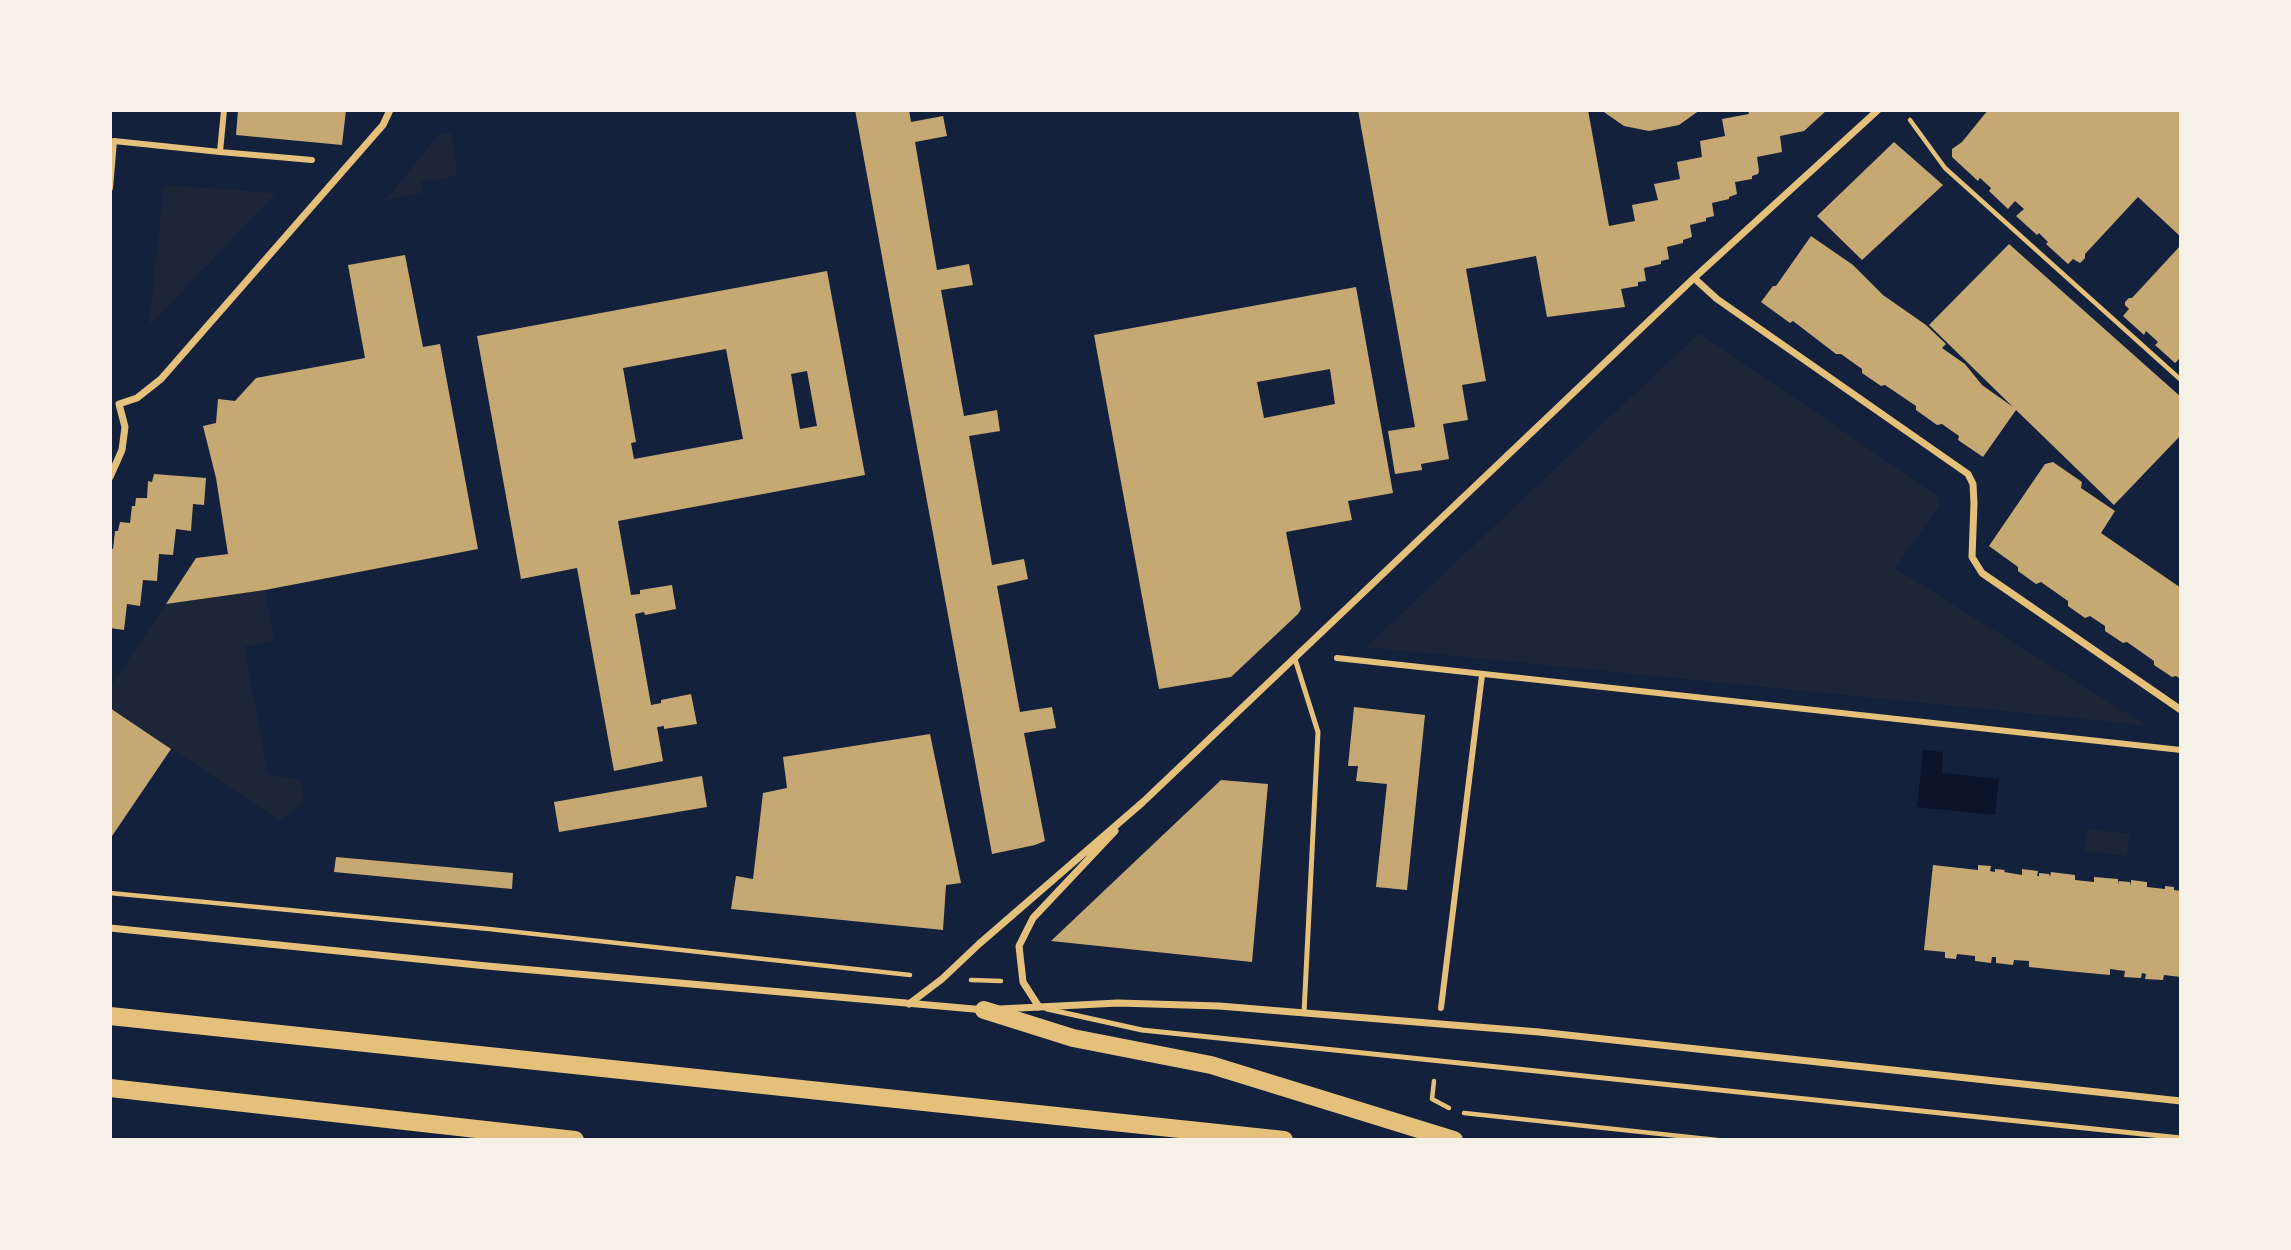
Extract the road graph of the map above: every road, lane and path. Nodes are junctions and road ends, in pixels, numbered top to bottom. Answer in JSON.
{"nodes":[{"id":1,"x":224,"y":110,"type":"edge"},
{"id":2,"x":390,"y":110,"type":"edge"},
{"id":3,"x":1878,"y":110,"type":"edge"},
{"id":4,"x":1910,"y":120,"type":"dead end"},
{"id":5,"x":220,"y":152,"type":"junction"},
{"id":6,"x":312,"y":160,"type":"dead end"},
{"id":7,"x":110,"y":187,"type":"edge"},
{"id":8,"x":1694,"y":278,"type":"junction"},
{"id":9,"x":2181,"y":380,"type":"edge"},
{"id":10,"x":110,"y":398,"type":"edge"},
{"id":11,"x":119,"y":404,"type":"junction"},
{"id":12,"x":110,"y":477,"type":"edge"},
{"id":13,"x":1337,"y":658,"type":"dead end"},
{"id":14,"x":1294,"y":659,"type":"junction"},
{"id":15,"x":1482,"y":675,"type":"junction"},
{"id":16,"x":2181,"y":710,"type":"edge"},
{"id":17,"x":2181,"y":750,"type":"edge"},
{"id":18,"x":1143,"y":802,"type":"junction"},
{"id":19,"x":110,"y":892,"type":"edge"},
{"id":20,"x":110,"y":928,"type":"edge"},
{"id":21,"x":942,"y":979,"type":"junction"},
{"id":22,"x":1023,"y":982,"type":"junction"},
{"id":23,"x":908,"y":1004,"type":"junction"},
{"id":24,"x":1039,"y":1007,"type":"junction"},
{"id":25,"x":1441,"y":1008,"type":"dead end"},
{"id":26,"x":984,"y":1010,"type":"junction"},
{"id":27,"x":1304,"y":1013,"type":"junction"},
{"id":28,"x":110,"y":1016,"type":"edge"},
{"id":29,"x":1435,"y":1070,"type":"dead end"},
{"id":30,"x":110,"y":1088,"type":"edge"},
{"id":31,"x":2181,"y":1101,"type":"edge"},
{"id":32,"x":2181,"y":1138,"type":"edge"},
{"id":33,"x":575,"y":1140,"type":"edge"},
{"id":34,"x":1284,"y":1140,"type":"edge"},
{"id":35,"x":1454,"y":1140,"type":"edge"},
{"id":36,"x":1717,"y":1140,"type":"edge"}],
"edges":[{"from":1,"to":5,"type":"street"},
{"from":2,"to":11,"type":"street"},
{"from":3,"to":8,"type":"street"},
{"from":4,"to":9,"type":"path"},
{"from":5,"to":6,"type":"street"},
{"from":5,"to":7,"type":"street"},
{"from":8,"to":14,"type":"street"},
{"from":8,"to":16,"type":"street"},
{"from":10,"to":11,"type":"street"},
{"from":11,"to":12,"type":"street"},
{"from":13,"to":15,"type":"street"},
{"from":14,"to":18,"type":"street"},
{"from":14,"to":27,"type":"lane"},
{"from":15,"to":17,"type":"street"},
{"from":15,"to":25,"type":"street"},
{"from":18,"to":21,"type":"street"},
{"from":18,"to":22,"type":"street"},
{"from":19,"to":21,"type":"path"},
{"from":20,"to":23,"type":"street"},
{"from":21,"to":22,"type":"path"},
{"from":21,"to":23,"type":"street"},
{"from":22,"to":24,"type":"street"},
{"from":23,"to":26,"type":"street"},
{"from":24,"to":26,"type":"street"},
{"from":24,"to":27,"type":"street"},
{"from":24,"to":32,"type":"lane"},
{"from":26,"to":35,"type":"main road"},
{"from":27,"to":31,"type":"street"},
{"from":28,"to":34,"type":"main road"},
{"from":29,"to":36,"type":"path"},
{"from":30,"to":33,"type":"main road"}]}
